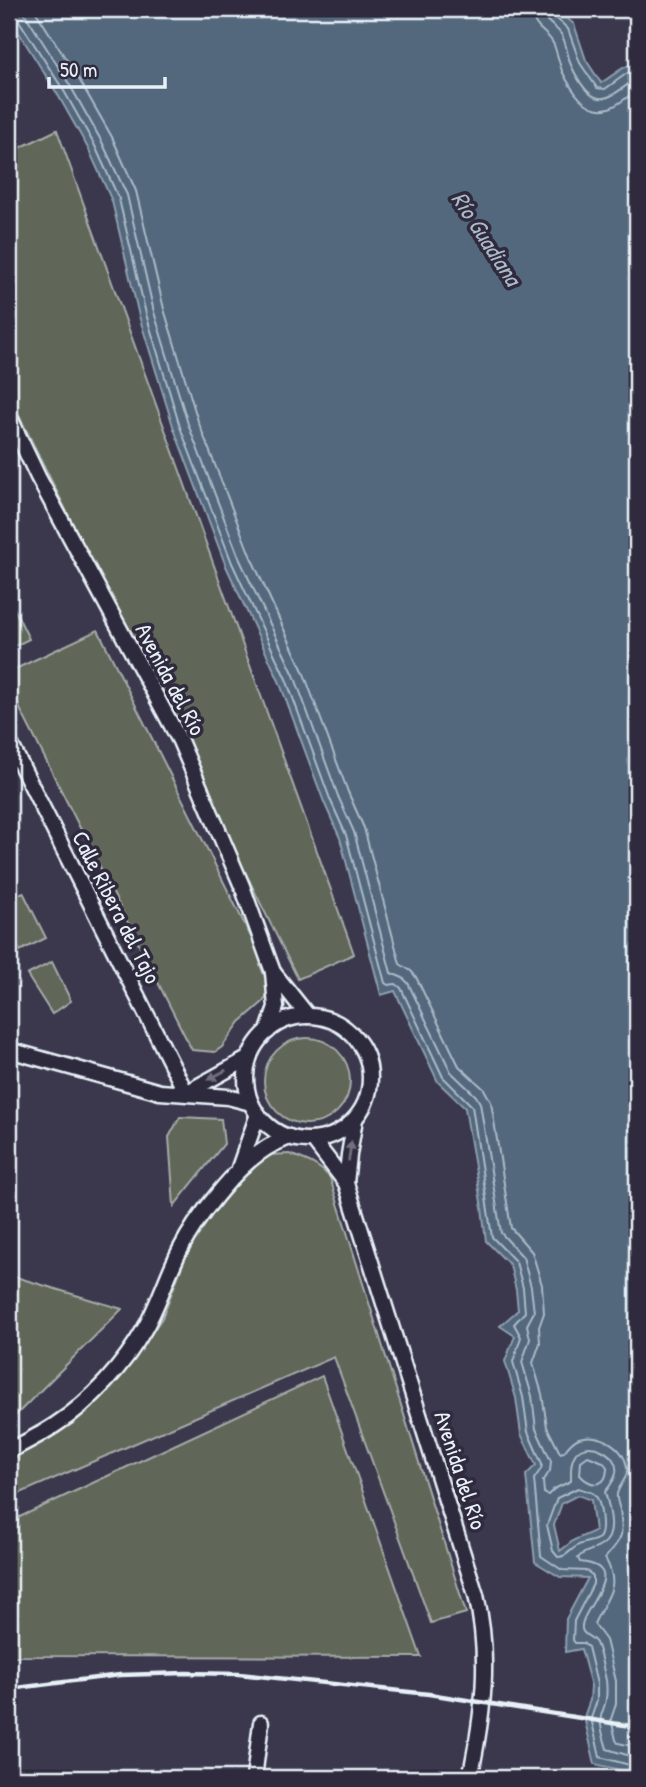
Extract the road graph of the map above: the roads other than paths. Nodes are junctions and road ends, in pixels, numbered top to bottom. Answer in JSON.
{"nodes":[{"id":1,"x":9,"y":416,"type":"edge"},
{"id":2,"x":9,"y":741,"type":"edge"},
{"id":3,"x":272,"y":972,"type":"junction"},
{"id":4,"x":308,"y":1016,"type":"junction"},
{"id":5,"x":268,"y":1031,"type":"junction"},
{"id":6,"x":9,"y":1050,"type":"edge"},
{"id":7,"x":249,"y":1058,"type":"junction"},
{"id":8,"x":186,"y":1093,"type":"junction"},
{"id":9,"x":255,"y":1109,"type":"junction"},
{"id":10,"x":355,"y":1119,"type":"junction"},
{"id":11,"x":289,"y":1138,"type":"junction"},
{"id":12,"x":313,"y":1140,"type":"junction"},
{"id":13,"x":239,"y":1169,"type":"junction"},
{"id":14,"x":346,"y":1183,"type":"junction"},
{"id":15,"x":9,"y":1451,"type":"edge"},
{"id":16,"x":261,"y":1723,"type":"dead end"},
{"id":17,"x":9,"y":1776,"type":"edge"},
{"id":18,"x":21,"y":1778,"type":"edge"},
{"id":19,"x":254,"y":1778,"type":"edge"},
{"id":20,"x":470,"y":1778,"type":"edge"}],
"edges":[{"from":1,"to":3,"type":"street","name":"Avenida del Río"},
{"from":2,"to":8,"type":"street","name":"Calle Ribera del Tajo"},
{"from":3,"to":4,"type":"street","name":"Avenida del Río"},
{"from":3,"to":5,"type":"street","name":"Avenida del Río"},
{"from":4,"to":5,"type":"street"},
{"from":4,"to":10,"type":"street"},
{"from":5,"to":7,"type":"street"},
{"from":6,"to":8,"type":"street"},
{"from":7,"to":8,"type":"street","one_way":true},
{"from":7,"to":9,"type":"street"},
{"from":8,"to":9,"type":"street"},
{"from":9,"to":11,"type":"street"},
{"from":9,"to":13,"type":"street"},
{"from":10,"to":12,"type":"street"},
{"from":14,"to":10,"type":"street","name":"Avenida del Río","one_way":true},
{"from":11,"to":12,"type":"street"},
{"from":11,"to":13,"type":"street"},
{"from":12,"to":14,"type":"street","name":"Avenida del Río"},
{"from":13,"to":15,"type":"street"},
{"from":14,"to":20,"type":"street","name":"Avenida del Río"},
{"from":16,"to":19,"type":"street"},
{"from":17,"to":18,"type":"street"}]}
